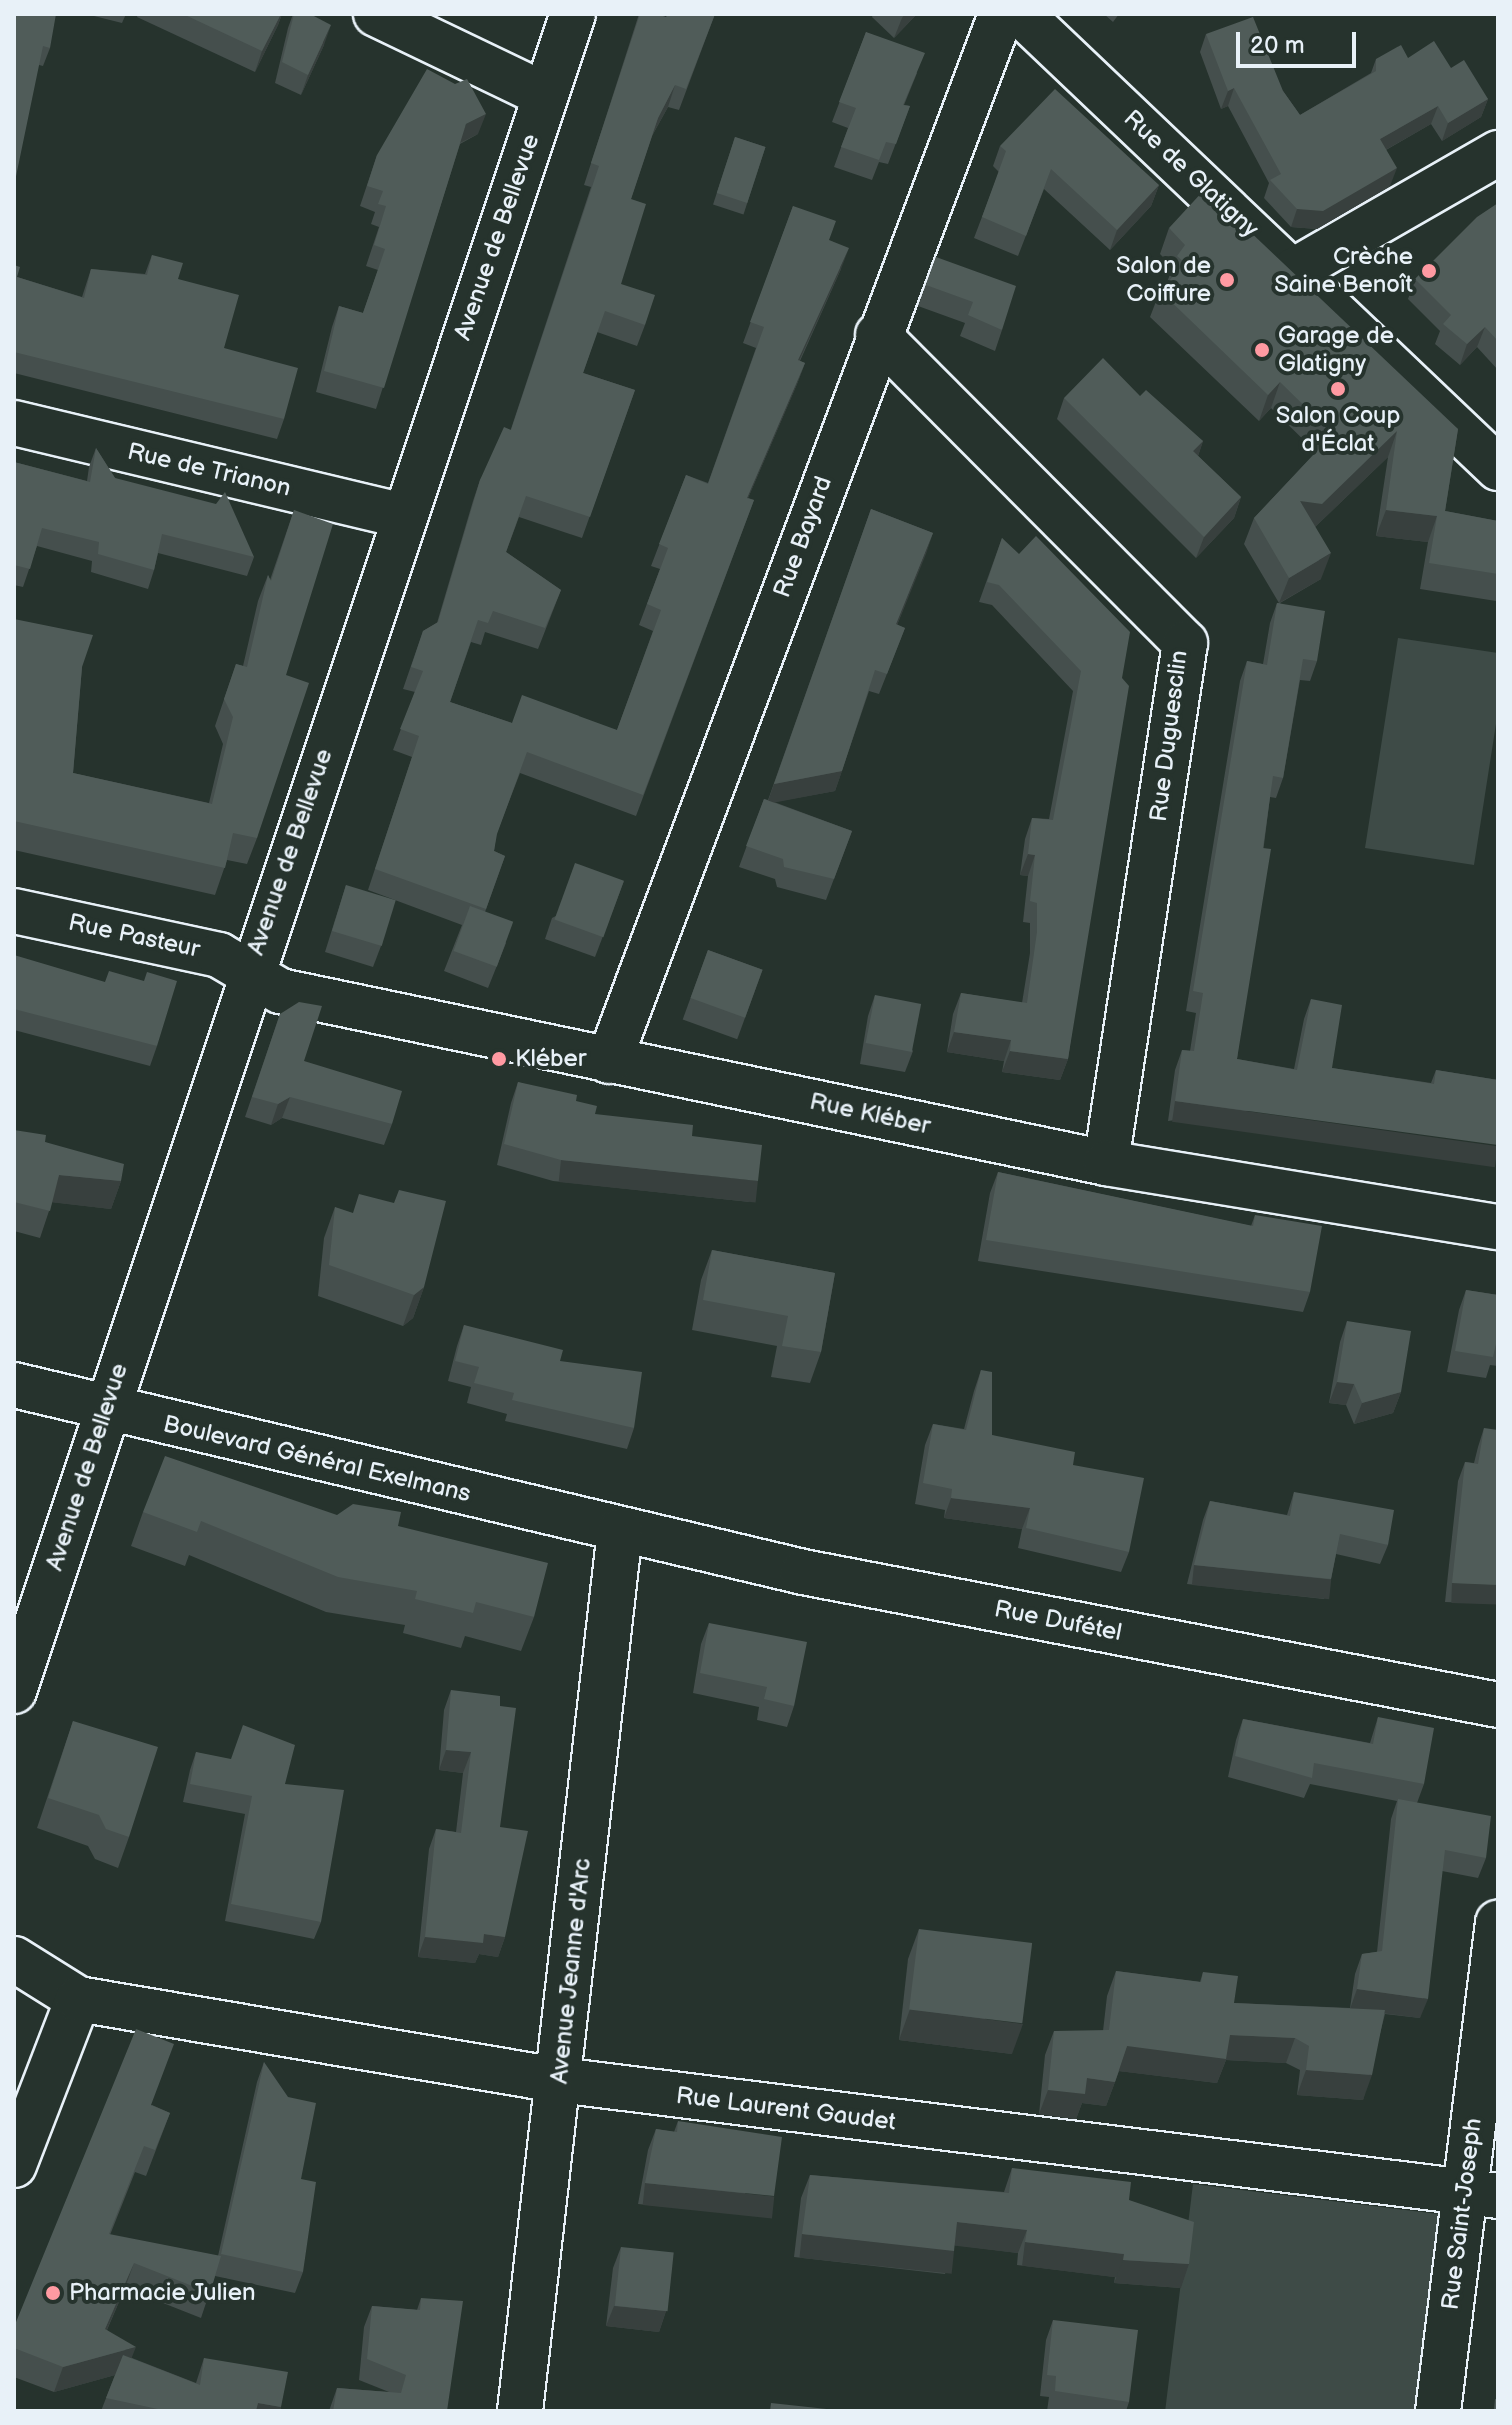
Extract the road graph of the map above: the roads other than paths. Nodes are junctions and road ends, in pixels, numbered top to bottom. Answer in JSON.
{"nodes":[{"id":1,"x":376,"y":14,"type":"edge"},
{"id":2,"x":573,"y":14,"type":"edge"},
{"id":3,"x":1001,"y":14,"type":"edge"},
{"id":4,"x":1021,"y":14,"type":"edge"},
{"id":5,"x":545,"y":95,"type":"junction"},
{"id":6,"x":1498,"y":153,"type":"edge"},
{"id":7,"x":1293,"y":271,"type":"junction"},
{"id":8,"x":878,"y":335,"type":"junction"},
{"id":9,"x":14,"y":423,"type":"edge"},
{"id":10,"x":1498,"y":468,"type":"edge"},
{"id":11,"x":404,"y":516,"type":"junction"},
{"id":12,"x":14,"y":911,"type":"edge"},
{"id":13,"x":250,"y":971,"type":"junction"},
{"id":14,"x":609,"y":1061,"type":"junction"},
{"id":15,"x":1106,"y":1163,"type":"junction"},
{"id":16,"x":1498,"y":1227,"type":"edge"},
{"id":17,"x":14,"y":1385,"type":"edge"},
{"id":18,"x":106,"y":1408,"type":"junction"},
{"id":19,"x":620,"y":1531,"type":"junction"},
{"id":20,"x":14,"y":1691,"type":"edge"},
{"id":21,"x":1498,"y":1705,"type":"edge"},
{"id":22,"x":1498,"y":1923,"type":"edge"},
{"id":23,"x":14,"y":1959,"type":"edge"},
{"id":24,"x":78,"y":1999,"type":"junction"},
{"id":25,"x":559,"y":2080,"type":"junction"},
{"id":26,"x":14,"y":2165,"type":"edge"},
{"id":27,"x":1481,"y":2194,"type":"edge"},
{"id":28,"x":520,"y":2411,"type":"edge"},
{"id":29,"x":1438,"y":2411,"type":"edge"}],
"edges":[{"from":1,"to":5,"type":"street"},
{"from":2,"to":5,"type":"street","name":"Avenue de Bellevue"},
{"from":3,"to":8,"type":"street","name":"Rue Bayard"},
{"from":4,"to":7,"type":"street","name":"Rue de Glatigny"},
{"from":5,"to":11,"type":"street","name":"Avenue de Bellevue"},
{"from":6,"to":7,"type":"street"},
{"from":7,"to":10,"type":"street","name":"Rue de Glatigny"},
{"from":8,"to":14,"type":"street","name":"Rue Bayard"},
{"from":8,"to":15,"type":"street","name":"Rue Duguesclin"},
{"from":9,"to":11,"type":"street","name":"Rue de Trianon"},
{"from":11,"to":13,"type":"street","name":"Avenue de Bellevue"},
{"from":12,"to":13,"type":"street","name":"Rue Pasteur"},
{"from":13,"to":14,"type":"street","name":"Rue Kléber"},
{"from":13,"to":18,"type":"street","name":"Avenue de Bellevue"},
{"from":14,"to":15,"type":"street","name":"Rue Kléber"},
{"from":15,"to":16,"type":"street","name":"Rue Kléber"},
{"from":17,"to":18,"type":"street","name":"Boulevard Général Exelmans"},
{"from":18,"to":19,"type":"street","name":"Boulevard Général Exelmans"},
{"from":18,"to":20,"type":"street","name":"Avenue de Bellevue"},
{"from":19,"to":21,"type":"street","name":"Rue Dufétel"},
{"from":19,"to":25,"type":"street","name":"Avenue Jeanne d'Arc"},
{"from":22,"to":27,"type":"street","name":"Rue Saint-Joseph"},
{"from":23,"to":24,"type":"street"},
{"from":24,"to":25,"type":"street","name":"Rue Laurent Gaudet"},
{"from":24,"to":26,"type":"street"},
{"from":25,"to":27,"type":"street","name":"Rue Laurent Gaudet"},
{"from":25,"to":28,"type":"street","name":"Avenue Jeanne d'Arc"},
{"from":27,"to":29,"type":"street","name":"Rue Saint-Joseph"}]}
